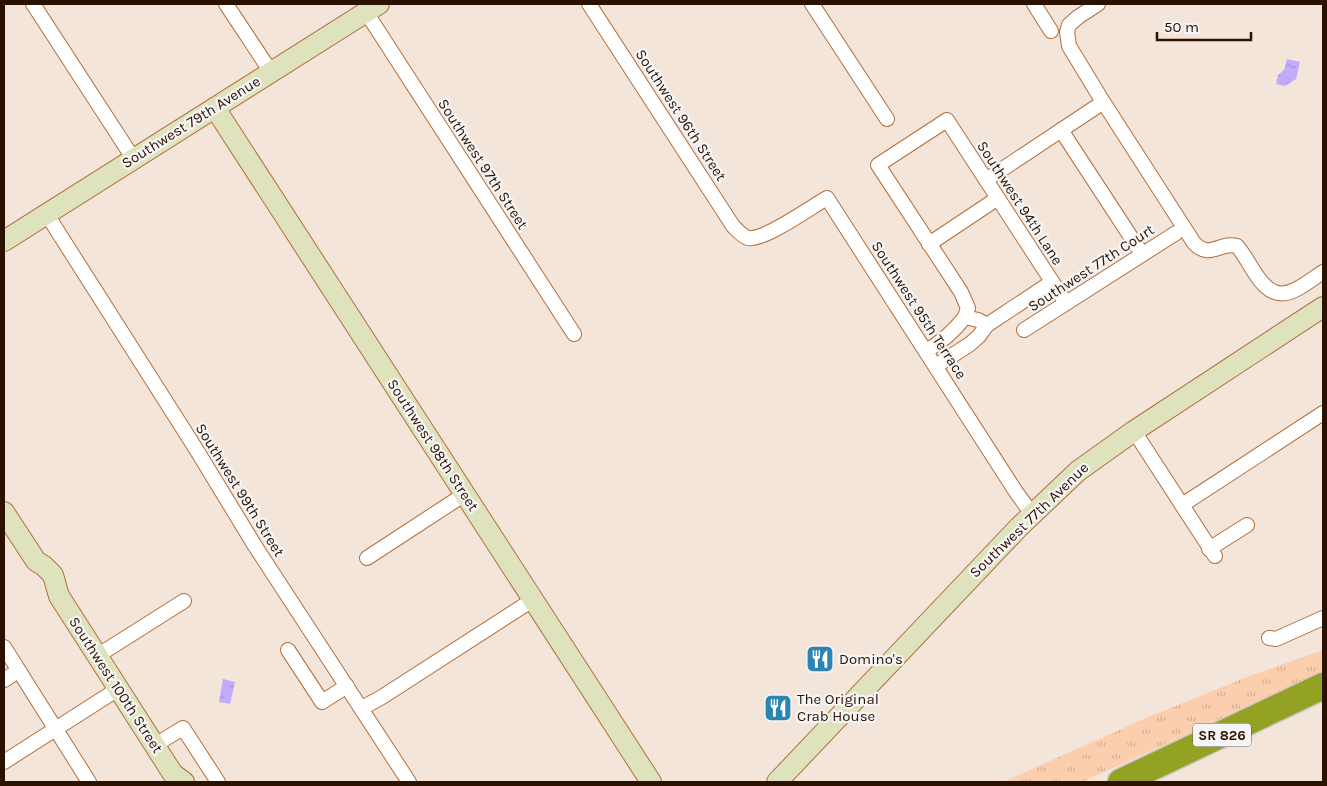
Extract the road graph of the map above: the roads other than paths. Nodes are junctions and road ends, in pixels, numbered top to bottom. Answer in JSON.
{"nodes":[{"id":1,"x":33,"y":4,"type":"edge"},
{"id":2,"x":226,"y":4,"type":"edge"},
{"id":3,"x":589,"y":4,"type":"edge"},
{"id":4,"x":812,"y":4,"type":"edge"},
{"id":5,"x":1034,"y":4,"type":"edge"},
{"id":6,"x":1098,"y":4,"type":"edge"},
{"id":7,"x":373,"y":8,"type":"edge"},
{"id":8,"x":1051,"y":30,"type":"dead end"},
{"id":9,"x":271,"y":72,"type":"junction"},
{"id":10,"x":1096,"y":107,"type":"dead end"},
{"id":11,"x":215,"y":108,"type":"junction"},
{"id":12,"x":887,"y":119,"type":"dead end"},
{"id":13,"x":1061,"y":130,"type":"junction"},
{"id":14,"x":133,"y":158,"type":"junction"},
{"id":15,"x":986,"y":180,"type":"junction"},
{"id":16,"x":998,"y":198,"type":"junction"},
{"id":17,"x":46,"y":213,"type":"junction"},
{"id":18,"x":1176,"y":233,"type":"dead end"},
{"id":19,"x":750,"y":238,"type":"joint"},
{"id":20,"x":5,"y":239,"type":"edge"},
{"id":21,"x":929,"y":244,"type":"junction"},
{"id":22,"x":1142,"y":254,"type":"junction"},
{"id":23,"x":1323,"y":272,"type":"edge"},
{"id":24,"x":1052,"y":282,"type":"junction"},
{"id":25,"x":1066,"y":303,"type":"junction"},
{"id":26,"x":1323,"y":307,"type":"edge"},
{"id":27,"x":965,"y":317,"type":"junction"},
{"id":28,"x":987,"y":325,"type":"junction"},
{"id":29,"x":1024,"y":330,"type":"dead end"},
{"id":30,"x":574,"y":334,"type":"dead end"},
{"id":31,"x":926,"y":351,"type":"junction"},
{"id":32,"x":936,"y":366,"type":"junction"},
{"id":33,"x":1323,"y":413,"type":"edge"},
{"id":34,"x":1134,"y":431,"type":"junction"},
{"id":35,"x":465,"y":494,"type":"junction"},
{"id":36,"x":1182,"y":505,"type":"junction"},
{"id":37,"x":4,"y":512,"type":"edge"},
{"id":38,"x":1032,"y":514,"type":"junction"},
{"id":39,"x":1247,"y":525,"type":"dead end"},
{"id":40,"x":367,"y":558,"type":"dead end"},
{"id":41,"x":534,"y":599,"type":"junction"},
{"id":42,"x":184,"y":601,"type":"dead end"},
{"id":43,"x":1323,"y":618,"type":"edge"},
{"id":44,"x":1270,"y":638,"type":"dead end"},
{"id":45,"x":4,"y":647,"type":"edge"},
{"id":46,"x":288,"y":650,"type":"dead end"},
{"id":47,"x":97,"y":656,"type":"junction"},
{"id":48,"x":18,"y":670,"type":"junction"},
{"id":49,"x":4,"y":680,"type":"edge"},
{"id":50,"x":347,"y":686,"type":"junction"},
{"id":51,"x":1323,"y":686,"type":"edge"},
{"id":52,"x":118,"y":689,"type":"junction"},
{"id":53,"x":362,"y":708,"type":"junction"},
{"id":54,"x":55,"y":728,"type":"junction"},
{"id":55,"x":155,"y":746,"type":"junction"},
{"id":56,"x":4,"y":762,"type":"edge"},
{"id":57,"x":177,"y":780,"type":"edge"},
{"id":58,"x":90,"y":782,"type":"edge"},
{"id":59,"x":218,"y":782,"type":"edge"},
{"id":60,"x":409,"y":782,"type":"edge"},
{"id":61,"x":651,"y":782,"type":"edge"},
{"id":62,"x":777,"y":782,"type":"edge"},
{"id":63,"x":1121,"y":782,"type":"edge"}],
"edges":[{"from":1,"to":14,"type":"street"},
{"from":2,"to":9,"type":"street"},
{"from":3,"to":19,"type":"street","name":"Southwest 96th Street"},
{"from":4,"to":12,"type":"street"},
{"from":5,"to":8,"type":"street"},
{"from":6,"to":23,"type":"street"},
{"from":7,"to":9,"type":"street","name":"Southwest 79th Avenue"},
{"from":7,"to":30,"type":"street","name":"Southwest 97th Street"},
{"from":9,"to":11,"type":"street","name":"Southwest 79th Avenue"},
{"from":10,"to":13,"type":"street"},
{"from":11,"to":14,"type":"street","name":"Southwest 79th Avenue"},
{"from":11,"to":35,"type":"street","name":"Southwest 98th Street"},
{"from":13,"to":15,"type":"street"},
{"from":13,"to":22,"type":"street"},
{"from":14,"to":17,"type":"street","name":"Southwest 79th Avenue"},
{"from":15,"to":16,"type":"street","name":"Southwest 94th Lane"},
{"from":15,"to":21,"type":"street","name":"Southwest 94th Lane"},
{"from":16,"to":21,"type":"street"},
{"from":16,"to":24,"type":"street","name":"Southwest 94th Lane"},
{"from":17,"to":20,"type":"street","name":"Southwest 79th Avenue"},
{"from":17,"to":50,"type":"street","name":"Southwest 99th Street"},
{"from":18,"to":22,"type":"street","name":"Southwest 77th Court"},
{"from":19,"to":31,"type":"street","name":"Southwest 95th Terrace"},
{"from":21,"to":27,"type":"street"},
{"from":22,"to":25,"type":"street","name":"Southwest 77th Court"},
{"from":24,"to":25,"type":"street","name":"Southwest 94th Lane"},
{"from":24,"to":28,"type":"street","name":"Southwest 77th Court"},
{"from":25,"to":29,"type":"street","name":"Southwest 77th Court"},
{"from":26,"to":34,"type":"street","name":"Southwest 77th Avenue"},
{"from":27,"to":28,"type":"street"},
{"from":27,"to":31,"type":"street"},
{"from":28,"to":32,"type":"street","name":"Southwest 77th Court"},
{"from":31,"to":32,"type":"street","name":"Southwest 95th Terrace"},
{"from":32,"to":38,"type":"street","name":"Southwest 95th Terrace"},
{"from":33,"to":36,"type":"street"},
{"from":34,"to":36,"type":"street"},
{"from":34,"to":38,"type":"street","name":"Southwest 77th Avenue"},
{"from":35,"to":40,"type":"street"},
{"from":35,"to":41,"type":"street","name":"Southwest 98th Street"},
{"from":36,"to":39,"type":"street"},
{"from":37,"to":47,"type":"street","name":"Southwest 100th Street"},
{"from":38,"to":62,"type":"street","name":"Southwest 77th Avenue"},
{"from":41,"to":53,"type":"street"},
{"from":41,"to":61,"type":"street","name":"Southwest 98th Street"},
{"from":42,"to":47,"type":"street"},
{"from":43,"to":44,"type":"street"},
{"from":45,"to":48,"type":"street"},
{"from":46,"to":50,"type":"street"},
{"from":47,"to":52,"type":"street","name":"Southwest 100th Street"},
{"from":48,"to":49,"type":"street"},
{"from":48,"to":54,"type":"street"},
{"from":50,"to":53,"type":"street","name":"Southwest 99th Street"},
{"from":51,"to":63,"type":"highway","number":"SR 826"},
{"from":52,"to":54,"type":"street"},
{"from":52,"to":55,"type":"street","name":"Southwest 100th Street"},
{"from":53,"to":60,"type":"street","name":"Southwest 99th Street"},
{"from":54,"to":56,"type":"street"},
{"from":54,"to":58,"type":"street"},
{"from":55,"to":57,"type":"street","name":"Southwest 100th Street"},
{"from":55,"to":59,"type":"street"}]}
